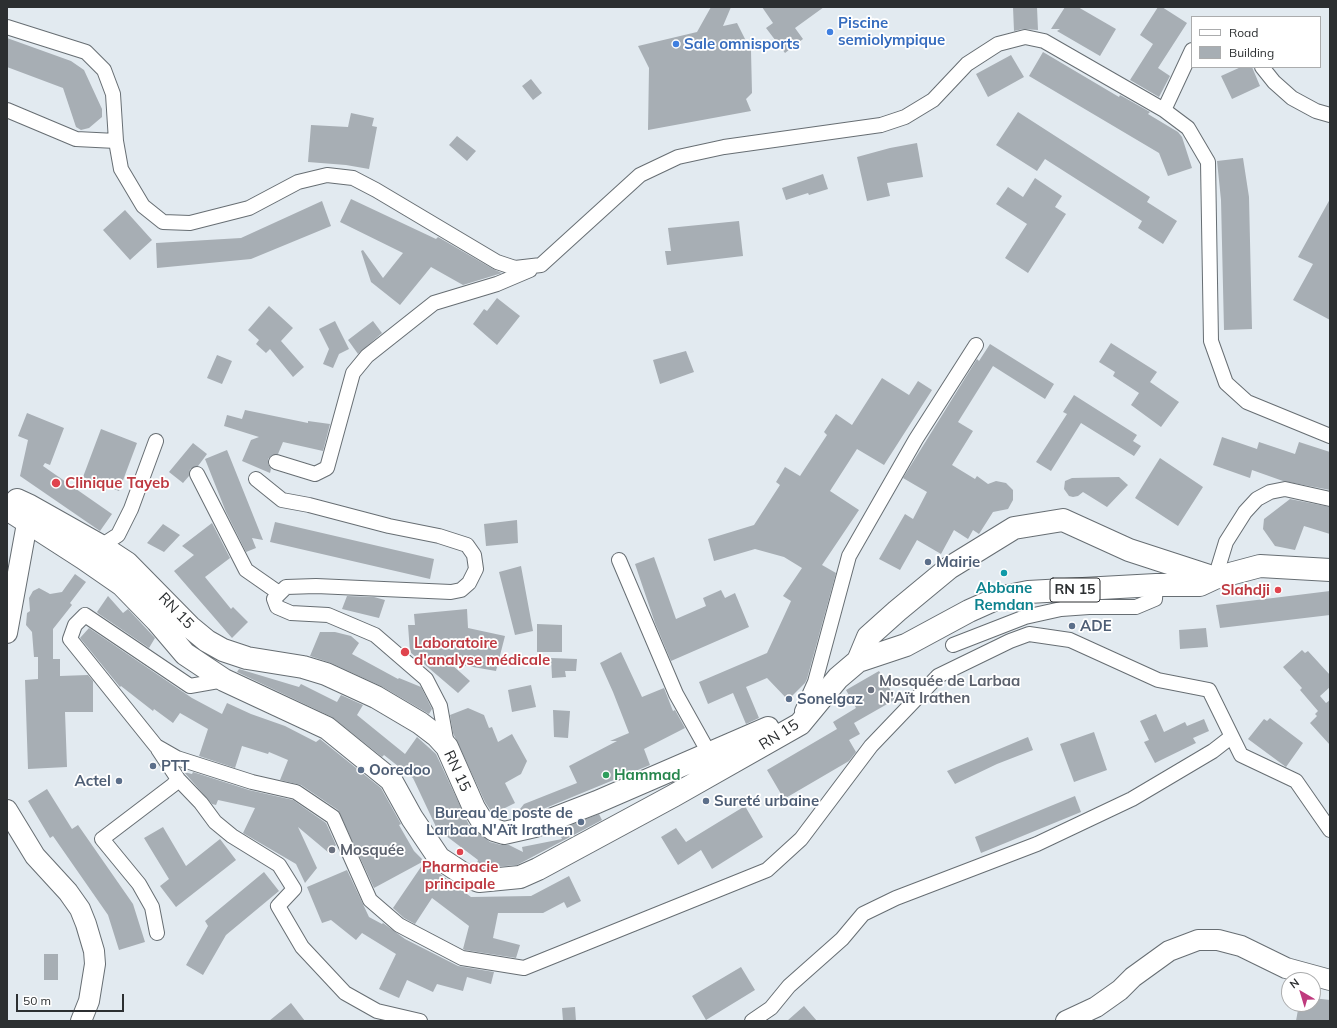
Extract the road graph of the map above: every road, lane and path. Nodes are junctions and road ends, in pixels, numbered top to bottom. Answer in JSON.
{"nodes":[{"id":1,"x":7,"y":27,"type":"edge"},
{"id":2,"x":1191,"y":52,"type":"edge"},
{"id":3,"x":1263,"y":68,"type":"edge"},
{"id":4,"x":7,"y":110,"type":"edge"},
{"id":5,"x":1164,"y":110,"type":"junction"},
{"id":6,"x":1330,"y":115,"type":"edge"},
{"id":7,"x":116,"y":141,"type":"junction"},
{"id":8,"x":541,"y":265,"type":"junction"},
{"id":9,"x":976,"y":345,"type":"dead end"},
{"id":10,"x":1330,"y":436,"type":"edge"},
{"id":11,"x":156,"y":441,"type":"dead end"},
{"id":12,"x":276,"y":462,"type":"dead end"},
{"id":13,"x":197,"y":474,"type":"dead end"},
{"id":14,"x":256,"y":479,"type":"dead end"},
{"id":15,"x":7,"y":497,"type":"edge"},
{"id":16,"x":1330,"y":499,"type":"edge"},
{"id":17,"x":7,"y":509,"type":"edge"},
{"id":18,"x":29,"y":514,"type":"junction"},
{"id":19,"x":101,"y":546,"type":"junction"},
{"id":20,"x":1129,"y":550,"type":"junction"},
{"id":21,"x":619,"y":560,"type":"dead end"},
{"id":22,"x":1330,"y":570,"type":"edge"},
{"id":23,"x":1215,"y":578,"type":"junction"},
{"id":24,"x":1156,"y":585,"type":"junction"},
{"id":25,"x":1125,"y":587,"type":"junction"},
{"id":26,"x":279,"y":593,"type":"junction"},
{"id":27,"x":1025,"y":616,"type":"junction"},
{"id":28,"x":7,"y":633,"type":"edge"},
{"id":29,"x":1029,"y":634,"type":"junction"},
{"id":30,"x":952,"y":645,"type":"dead end"},
{"id":31,"x":858,"y":661,"type":"junction"},
{"id":32,"x":224,"y":680,"type":"junction"},
{"id":33,"x":811,"y":705,"type":"junction"},
{"id":34,"x":1231,"y":737,"type":"junction"},
{"id":35,"x":156,"y":746,"type":"junction"},
{"id":36,"x":447,"y":747,"type":"junction"},
{"id":37,"x":709,"y":753,"type":"junction"},
{"id":38,"x":178,"y":779,"type":"junction"},
{"id":39,"x":7,"y":810,"type":"edge"},
{"id":40,"x":1330,"y":830,"type":"edge"},
{"id":41,"x":157,"y":934,"type":"dead end"},
{"id":42,"x":1330,"y":980,"type":"edge"},
{"id":43,"x":81,"y":1021,"type":"edge"},
{"id":44,"x":420,"y":1021,"type":"edge"},
{"id":45,"x":752,"y":1021,"type":"edge"},
{"id":46,"x":1066,"y":1021,"type":"edge"}],
"edges":[{"from":1,"to":7,"type":"street"},
{"from":2,"to":5,"type":"street"},
{"from":3,"to":6,"type":"street"},
{"from":4,"to":7,"type":"street"},
{"from":5,"to":8,"type":"street"},
{"from":5,"to":10,"type":"street"},
{"from":7,"to":8,"type":"street"},
{"from":8,"to":12,"type":"street"},
{"from":9,"to":33,"type":"street"},
{"from":11,"to":19,"type":"street"},
{"from":13,"to":26,"type":"street"},
{"from":14,"to":26,"type":"street"},
{"from":15,"to":18,"type":"main road","name":"RN 15"},
{"from":16,"to":23,"type":"street"},
{"from":17,"to":18,"type":"main road","name":"RN 15"},
{"from":18,"to":19,"type":"main road","name":"RN 15"},
{"from":18,"to":28,"type":"main road"},
{"from":18,"to":32,"type":"main road","name":"RN 15"},
{"from":19,"to":36,"type":"main road","name":"RN 15"},
{"from":20,"to":23,"type":"main road","number":"RN 15"},
{"from":20,"to":25,"type":"main road"},
{"from":20,"to":31,"type":"main road","number":"RN 15"},
{"from":21,"to":37,"type":"street"},
{"from":22,"to":23,"type":"main road","number":"RN 15"},
{"from":23,"to":24,"type":"main road","number":"RN 15"},
{"from":24,"to":25,"type":"main road","number":"RN 15"},
{"from":24,"to":27,"type":"street"},
{"from":25,"to":31,"type":"main road","number":"RN 15"},
{"from":26,"to":36,"type":"street"},
{"from":27,"to":29,"type":"street"},
{"from":27,"to":30,"type":"street"},
{"from":29,"to":34,"type":"street"},
{"from":29,"to":35,"type":"street"},
{"from":31,"to":33,"type":"main road","number":"RN 15"},
{"from":32,"to":33,"type":"main road","name":"RN 15"},
{"from":32,"to":35,"type":"street"},
{"from":33,"to":37,"type":"main road","name":"RN 15"},
{"from":34,"to":40,"type":"street"},
{"from":34,"to":45,"type":"street"},
{"from":35,"to":38,"type":"street"},
{"from":36,"to":37,"type":"main road","name":"RN 15"},
{"from":38,"to":41,"type":"street"},
{"from":38,"to":44,"type":"street"},
{"from":39,"to":43,"type":"main road"},
{"from":42,"to":46,"type":"main road"}]}
